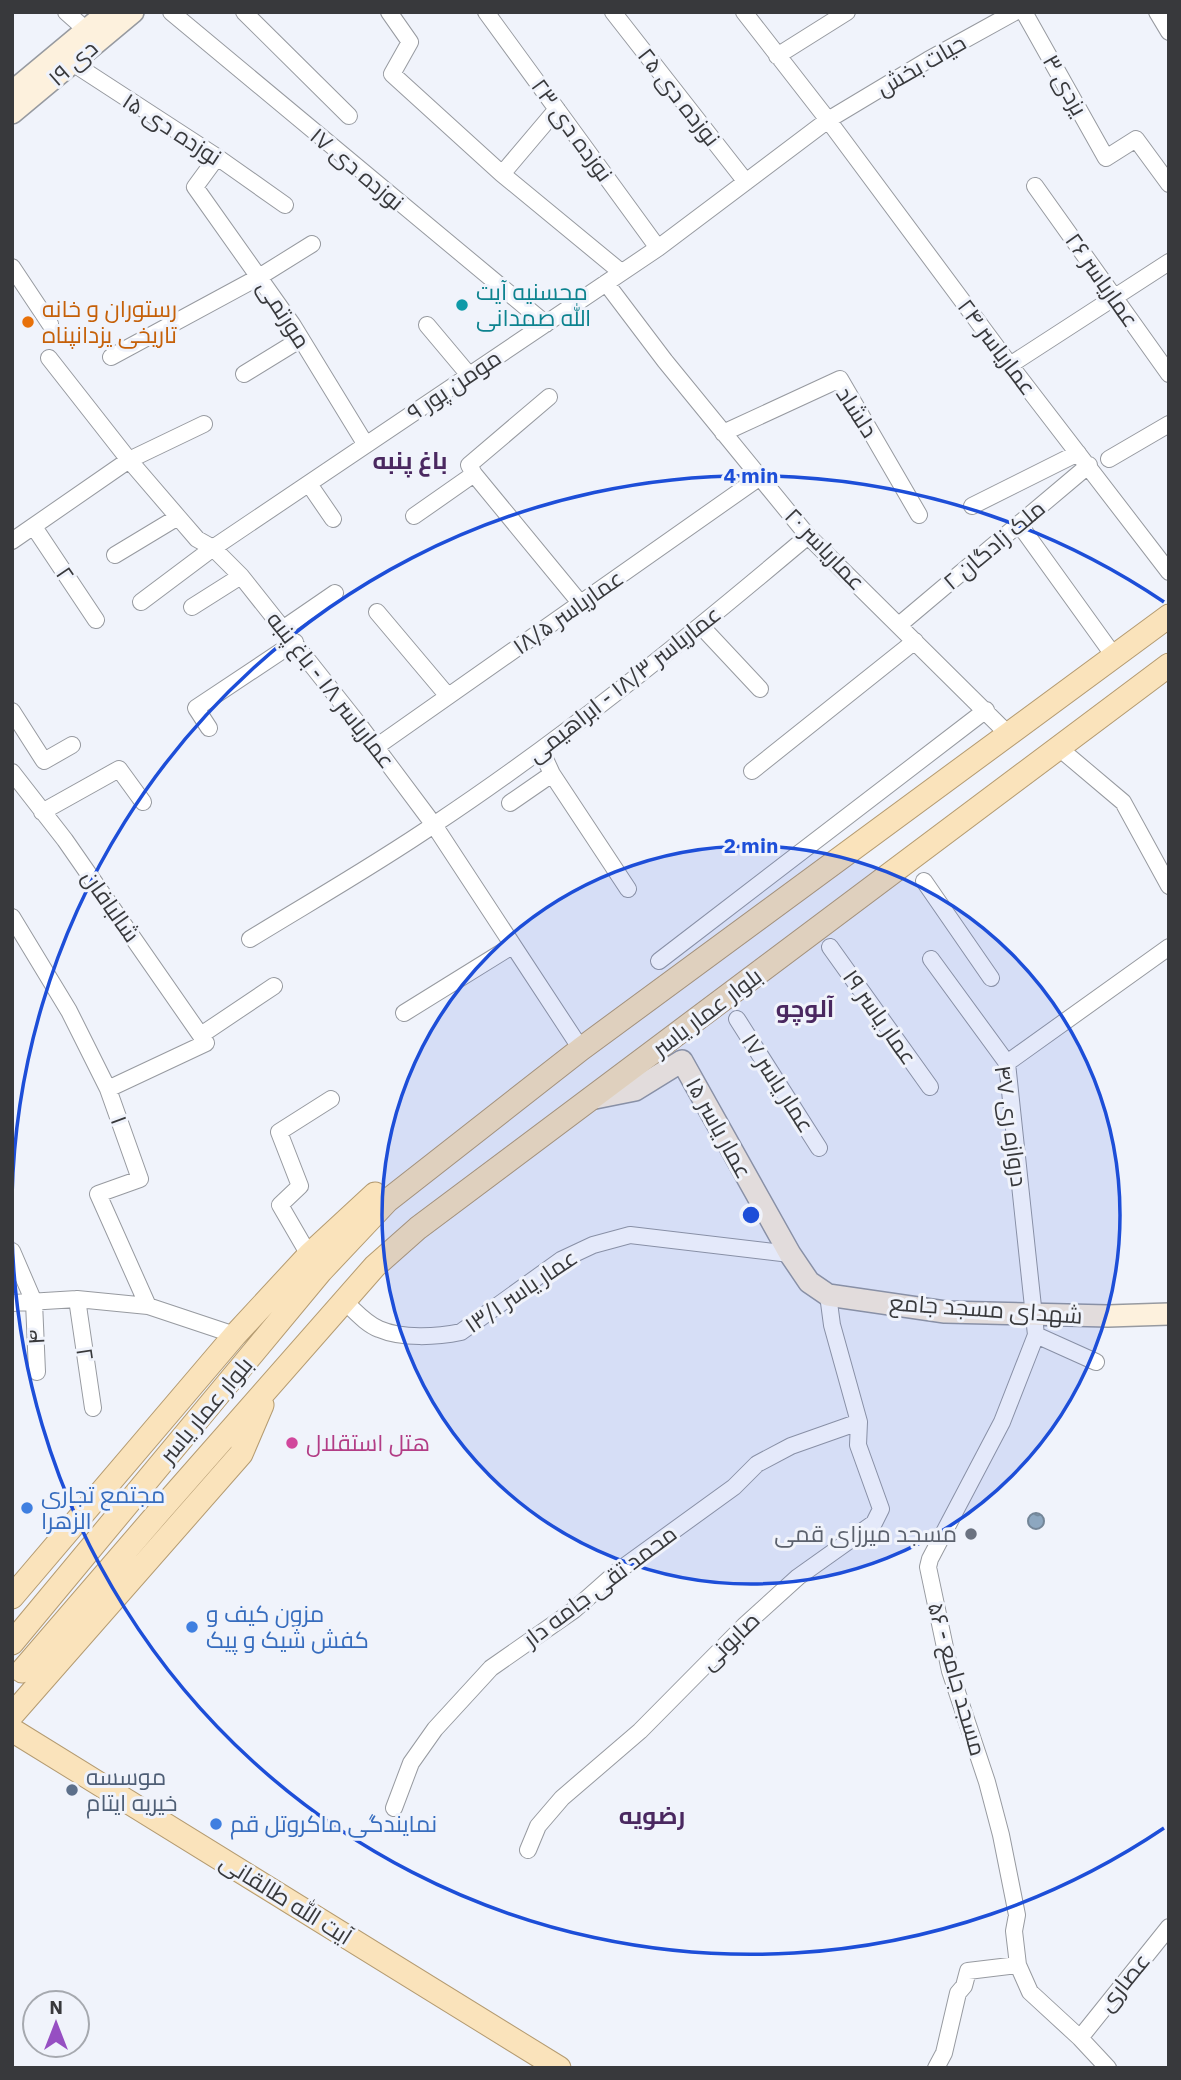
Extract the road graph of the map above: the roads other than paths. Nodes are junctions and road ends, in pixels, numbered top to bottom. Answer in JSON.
{"nodes":[{"id":1,"x":66,"y":12,"type":"edge"},
{"id":2,"x":108,"y":12,"type":"edge"},
{"id":3,"x":133,"y":12,"type":"edge"},
{"id":4,"x":171,"y":12,"type":"edge"},
{"id":5,"x":244,"y":12,"type":"edge"},
{"id":6,"x":389,"y":12,"type":"edge"},
{"id":7,"x":486,"y":12,"type":"edge"},
{"id":8,"x":613,"y":12,"type":"edge"},
{"id":9,"x":744,"y":12,"type":"edge"},
{"id":10,"x":848,"y":12,"type":"edge"},
{"id":11,"x":1016,"y":12,"type":"edge"},
{"id":12,"x":1024,"y":12,"type":"edge"},
{"id":13,"x":1157,"y":12,"type":"edge"},
{"id":14,"x":1169,"y":32,"type":"edge"},
{"id":15,"x":92,"y":36,"type":"junction"},
{"id":16,"x":777,"y":56,"type":"junction"},
{"id":17,"x":66,"y":57,"type":"junction"},
{"id":18,"x":12,"y":92,"type":"edge"},
{"id":19,"x":557,"y":109,"type":"junction"},
{"id":20,"x":12,"y":113,"type":"edge"},
{"id":21,"x":349,"y":116,"type":"dead end"},
{"id":22,"x":828,"y":120,"type":"junction"},
{"id":23,"x":217,"y":157,"type":"junction"},
{"id":24,"x":502,"y":174,"type":"junction"},
{"id":25,"x":746,"y":182,"type":"junction"},
{"id":26,"x":1169,"y":184,"type":"edge"},
{"id":27,"x":1035,"y":186,"type":"dead end"},
{"id":28,"x":285,"y":205,"type":"dead end"},
{"id":29,"x":312,"y":244,"type":"dead end"},
{"id":30,"x":658,"y":248,"type":"junction"},
{"id":31,"x":1169,"y":262,"type":"edge"},
{"id":32,"x":12,"y":267,"type":"edge"},
{"id":33,"x":621,"y":272,"type":"junction"},
{"id":34,"x":259,"y":277,"type":"junction"},
{"id":35,"x":606,"y":283,"type":"junction"},
{"id":36,"x":1114,"y":298,"type":"junction"},
{"id":37,"x":50,"y":324,"type":"dead end"},
{"id":38,"x":546,"y":324,"type":"junction"},
{"id":39,"x":428,"y":325,"type":"dead end"},
{"id":40,"x":301,"y":339,"type":"junction"},
{"id":41,"x":111,"y":357,"type":"dead end"},
{"id":42,"x":49,"y":358,"type":"dead end"},
{"id":43,"x":1010,"y":365,"type":"junction"},
{"id":44,"x":244,"y":374,"type":"dead end"},
{"id":45,"x":1169,"y":374,"type":"edge"},
{"id":46,"x":469,"y":375,"type":"junction"},
{"id":47,"x":549,"y":397,"type":"dead end"},
{"id":48,"x":204,"y":424,"type":"dead end"},
{"id":49,"x":1169,"y":424,"type":"edge"},
{"id":50,"x":723,"y":433,"type":"junction"},
{"id":51,"x":366,"y":445,"type":"junction"},
{"id":52,"x":1078,"y":453,"type":"junction"},
{"id":53,"x":1109,"y":459,"type":"dead end"},
{"id":54,"x":129,"y":460,"type":"junction"},
{"id":55,"x":1089,"y":466,"type":"junction"},
{"id":56,"x":474,"y":474,"type":"junction"},
{"id":57,"x":760,"y":477,"type":"junction"},
{"id":58,"x":309,"y":484,"type":"junction"},
{"id":59,"x":972,"y":506,"type":"dead end"},
{"id":60,"x":919,"y":515,"type":"dead end"},
{"id":61,"x":414,"y":516,"type":"dead end"},
{"id":62,"x":178,"y":517,"type":"junction"},
{"id":63,"x":333,"y":519,"type":"dead end"},
{"id":64,"x":1018,"y":524,"type":"junction"},
{"id":65,"x":34,"y":527,"type":"junction"},
{"id":66,"x":808,"y":536,"type":"junction"},
{"id":67,"x":12,"y":541,"type":"edge"},
{"id":68,"x":213,"y":548,"type":"junction"},
{"id":69,"x":115,"y":555,"type":"dead end"},
{"id":70,"x":1169,"y":572,"type":"edge"},
{"id":71,"x":241,"y":576,"type":"junction"},
{"id":72,"x":335,"y":593,"type":"dead end"},
{"id":73,"x":141,"y":602,"type":"dead end"},
{"id":74,"x":581,"y":604,"type":"junction"},
{"id":75,"x":192,"y":607,"type":"dead end"},
{"id":76,"x":377,"y":612,"type":"dead end"},
{"id":77,"x":1169,"y":616,"type":"edge"},
{"id":78,"x":96,"y":620,"type":"dead end"},
{"id":79,"x":899,"y":625,"type":"junction"},
{"id":80,"x":701,"y":626,"type":"junction"},
{"id":81,"x":284,"y":628,"type":"junction"},
{"id":82,"x":915,"y":641,"type":"junction"},
{"id":83,"x":295,"y":642,"type":"junction"},
{"id":84,"x":1114,"y":656,"type":"junction"},
{"id":85,"x":1169,"y":665,"type":"edge"},
{"id":86,"x":760,"y":689,"type":"dead end"},
{"id":87,"x":447,"y":695,"type":"junction"},
{"id":88,"x":986,"y":710,"type":"junction"},
{"id":89,"x":12,"y":711,"type":"edge"},
{"id":90,"x":209,"y":728,"type":"dead end"},
{"id":91,"x":1008,"y":734,"type":"junction"},
{"id":92,"x":72,"y":745,"type":"dead end"},
{"id":93,"x":376,"y":747,"type":"junction"},
{"id":94,"x":1059,"y":748,"type":"junction"},
{"id":95,"x":541,"y":750,"type":"junction"},
{"id":96,"x":752,"y":771,"type":"dead end"},
{"id":97,"x":12,"y":772,"type":"edge"},
{"id":98,"x":552,"y":774,"type":"junction"},
{"id":99,"x":142,"y":802,"type":"dead end"},
{"id":100,"x":510,"y":803,"type":"dead end"},
{"id":101,"x":42,"y":812,"type":"junction"},
{"id":102,"x":435,"y":825,"type":"junction"},
{"id":103,"x":924,"y":881,"type":"dead end"},
{"id":104,"x":1169,"y":886,"type":"edge"},
{"id":105,"x":628,"y":889,"type":"dead end"},
{"id":106,"x":12,"y":917,"type":"edge"},
{"id":107,"x":250,"y":939,"type":"dead end"},
{"id":108,"x":512,"y":946,"type":"junction"},
{"id":109,"x":830,"y":947,"type":"dead end"},
{"id":110,"x":1169,"y":947,"type":"edge"},
{"id":111,"x":931,"y":959,"type":"dead end"},
{"id":112,"x":659,"y":961,"type":"dead end"},
{"id":113,"x":991,"y":978,"type":"dead end"},
{"id":114,"x":274,"y":986,"type":"dead end"},
{"id":115,"x":404,"y":1013,"type":"dead end"},
{"id":116,"x":737,"y":1019,"type":"dead end"},
{"id":117,"x":204,"y":1039,"type":"junction"},
{"id":118,"x":580,"y":1049,"type":"junction"},
{"id":119,"x":1007,"y":1063,"type":"junction"},
{"id":120,"x":930,"y":1087,"type":"dead end"},
{"id":121,"x":108,"y":1089,"type":"junction"},
{"id":122,"x":331,"y":1099,"type":"dead end"},
{"id":123,"x":590,"y":1099,"type":"junction"},
{"id":124,"x":819,"y":1148,"type":"dead end"},
{"id":125,"x":408,"y":1185,"type":"junction"},
{"id":126,"x":12,"y":1251,"type":"edge"},
{"id":127,"x":789,"y":1254,"type":"junction"},
{"id":128,"x":309,"y":1255,"type":"junction"},
{"id":129,"x":808,"y":1282,"type":"joint"},
{"id":130,"x":828,"y":1296,"type":"junction"},
{"id":131,"x":77,"y":1299,"type":"junction"},
{"id":132,"x":34,"y":1302,"type":"junction"},
{"id":133,"x":345,"y":1302,"type":"junction"},
{"id":134,"x":12,"y":1303,"type":"edge"},
{"id":135,"x":148,"y":1306,"type":"junction"},
{"id":136,"x":1169,"y":1314,"type":"edge"},
{"id":137,"x":1035,"y":1325,"type":"junction"},
{"id":138,"x":236,"y":1335,"type":"junction"},
{"id":139,"x":1096,"y":1362,"type":"dead end"},
{"id":140,"x":37,"y":1372,"type":"dead end"},
{"id":141,"x":270,"y":1386,"type":"junction"},
{"id":142,"x":93,"y":1408,"type":"dead end"},
{"id":143,"x":859,"y":1422,"type":"junction"},
{"id":144,"x":12,"y":1597,"type":"edge"},
{"id":145,"x":12,"y":1643,"type":"edge"},
{"id":146,"x":21,"y":1683,"type":"edge"},
{"id":147,"x":12,"y":1715,"type":"edge"},
{"id":148,"x":12,"y":1730,"type":"edge"},
{"id":149,"x":35,"y":1744,"type":"junction"},
{"id":150,"x":394,"y":1808,"type":"dead end"},
{"id":151,"x":528,"y":1850,"type":"dead end"},
{"id":152,"x":1168,"y":1930,"type":"edge"},
{"id":153,"x":1018,"y":1965,"type":"junction"},
{"id":154,"x":1080,"y":2038,"type":"junction"},
{"id":155,"x":559,"y":2068,"type":"edge"},
{"id":156,"x":936,"y":2068,"type":"edge"},
{"id":157,"x":1108,"y":2068,"type":"edge"}],
"edges":[{"from":1,"to":15,"type":"street"},
{"from":2,"to":15,"type":"main road","name":"۱۹ دی"},
{"from":3,"to":15,"type":"main road","name":"۱۹ دی"},
{"from":4,"to":38,"type":"street","name":"نوزده دی ۱۷"},
{"from":5,"to":21,"type":"street"},
{"from":6,"to":24,"type":"street"},
{"from":7,"to":19,"type":"street","name":"نوزده دی ۲۳"},
{"from":8,"to":25,"type":"street","name":"نوزده دی ۲۵"},
{"from":9,"to":16,"type":"street","name":"عماریاسر ۲۴"},
{"from":10,"to":16,"type":"street"},
{"from":11,"to":22,"type":"street","name":"حیات بخش"},
{"from":12,"to":26,"type":"street","name":"یزدی ۳"},
{"from":13,"to":14,"type":"street"},
{"from":15,"to":17,"type":"main road","name":"۱۹ دی"},
{"from":16,"to":22,"type":"street","name":"عماریاسر ۲۴"},
{"from":17,"to":18,"type":"main road","name":"۱۹ دی"},
{"from":17,"to":20,"type":"main road","name":"۱۹ دی"},
{"from":17,"to":23,"type":"street","name":"نوزده دی ۱۵"},
{"from":19,"to":24,"type":"street"},
{"from":19,"to":30,"type":"street","name":"نوزده دی ۲۳"},
{"from":22,"to":25,"type":"street","name":"مومن پور ۹"},
{"from":22,"to":43,"type":"street","name":"عماریاسر ۲۴"},
{"from":23,"to":28,"type":"street","name":"نوزده دی ۱۵"},
{"from":23,"to":34,"type":"street","name":"مورتمی"},
{"from":24,"to":33,"type":"street"},
{"from":25,"to":30,"type":"street","name":"مومن پور ۹"},
{"from":27,"to":36,"type":"street","name":"عماریاسر ۲۶"},
{"from":29,"to":34,"type":"street"},
{"from":30,"to":33,"type":"street","name":"مومن پور ۹"},
{"from":31,"to":36,"type":"street"},
{"from":32,"to":37,"type":"street"},
{"from":33,"to":35,"type":"street","name":"مومن پور ۹"},
{"from":34,"to":40,"type":"street","name":"مورتمی"},
{"from":34,"to":41,"type":"street"},
{"from":35,"to":38,"type":"street","name":"مومن پور ۹"},
{"from":35,"to":50,"type":"street","name":"عماریاسر ۲۰"},
{"from":36,"to":43,"type":"street"},
{"from":36,"to":45,"type":"street","name":"عماریاسر ۲۶"},
{"from":38,"to":46,"type":"street","name":"مومن پور ۹"},
{"from":39,"to":46,"type":"street"},
{"from":40,"to":44,"type":"street"},
{"from":40,"to":51,"type":"street","name":"مورتمی"},
{"from":42,"to":54,"type":"street","name":"عماریاسر ۱۸ - باغ پنبه"},
{"from":43,"to":52,"type":"street","name":"عماریاسر ۲۴"},
{"from":46,"to":51,"type":"street","name":"مومن پور ۹"},
{"from":47,"to":56,"type":"street"},
{"from":48,"to":54,"type":"street"},
{"from":49,"to":53,"type":"street"},
{"from":50,"to":57,"type":"street","name":"عماریاسر ۲۰"},
{"from":50,"to":60,"type":"street","name":"دلشاد"},
{"from":51,"to":58,"type":"street","name":"مومن پور ۹"},
{"from":52,"to":55,"type":"street","name":"عماریاسر ۲۴"},
{"from":52,"to":59,"type":"street"},
{"from":54,"to":62,"type":"street","name":"عماریاسر ۱۸ - باغ پنبه"},
{"from":54,"to":65,"type":"street"},
{"from":55,"to":64,"type":"street","name":"۲ ملک زادگان"},
{"from":55,"to":70,"type":"street","name":"عماریاسر ۲۴"},
{"from":56,"to":61,"type":"street"},
{"from":56,"to":74,"type":"street"},
{"from":57,"to":66,"type":"street","name":"عماریاسر ۲۰"},
{"from":57,"to":74,"type":"street","name":"عماریاسر ۱۸/۵"},
{"from":58,"to":63,"type":"street"},
{"from":58,"to":68,"type":"street","name":"مومن پور ۹"},
{"from":62,"to":68,"type":"street","name":"عماریاسر ۱۸ - باغ پنبه"},
{"from":62,"to":69,"type":"street"},
{"from":64,"to":79,"type":"street","name":"۲ ملک زادگان"},
{"from":64,"to":84,"type":"street"},
{"from":65,"to":67,"type":"street"},
{"from":65,"to":78,"type":"street","name":"۲"},
{"from":66,"to":79,"type":"street","name":"عماریاسر ۲۰"},
{"from":66,"to":80,"type":"street","name":"عماریاسر ۱۸/۳ - ابراهیمی"},
{"from":68,"to":71,"type":"street","name":"عماریاسر ۱۸ - باغ پنبه"},
{"from":68,"to":73,"type":"street","name":"مومن پور ۹"},
{"from":71,"to":75,"type":"street"},
{"from":71,"to":81,"type":"street","name":"عماریاسر ۱۸ - باغ پنبه"},
{"from":72,"to":81,"type":"street"},
{"from":74,"to":87,"type":"street","name":"عماریاسر ۱۸/۵"},
{"from":76,"to":87,"type":"street"},
{"from":77,"to":84,"type":"main road","name":"بلوار عمار یاسر"},
{"from":79,"to":82,"type":"street","name":"عماریاسر ۲۰"},
{"from":80,"to":86,"type":"street"},
{"from":80,"to":95,"type":"street","name":"عماریاسر ۱۸/۳ - ابراهیمی"},
{"from":81,"to":83,"type":"street","name":"عماریاسر ۱۸ - باغ پنبه"},
{"from":82,"to":88,"type":"street","name":"عماریاسر ۲۰"},
{"from":82,"to":96,"type":"street"},
{"from":83,"to":90,"type":"street"},
{"from":83,"to":93,"type":"street","name":"عماریاسر ۱۸ - باغ پنبه"},
{"from":84,"to":91,"type":"main road","name":"بلوار عمار یاسر"},
{"from":85,"to":94,"type":"main road","name":"بلوار عمار یاسر"},
{"from":87,"to":93,"type":"street","name":"عماریاسر ۱۸/۵"},
{"from":88,"to":91,"type":"street","name":"عماریاسر ۲۰"},
{"from":88,"to":112,"type":"street"},
{"from":89,"to":92,"type":"street"},
{"from":91,"to":118,"type":"main road","name":"بلوار عمار یاسر"},
{"from":93,"to":102,"type":"street","name":"عماریاسر ۱۸ - باغ پنبه"},
{"from":94,"to":104,"type":"street"},
{"from":94,"to":123,"type":"main road","name":"بلوار عمار یاسر"},
{"from":95,"to":98,"type":"street"},
{"from":95,"to":102,"type":"street","name":"عماریاسر ۱۸/۳ - ابراهیمی"},
{"from":97,"to":101,"type":"street","name":"شالبافان"},
{"from":98,"to":100,"type":"street"},
{"from":98,"to":105,"type":"street"},
{"from":99,"to":101,"type":"street"},
{"from":101,"to":117,"type":"street","name":"شالبافان"},
{"from":102,"to":107,"type":"street","name":"عماریاسر ۱۸/۳ - ابراهیمی"},
{"from":102,"to":108,"type":"street","name":"عماریاسر ۱۸ - باغ پنبه"},
{"from":103,"to":113,"type":"street"},
{"from":106,"to":121,"type":"street","name":"۱"},
{"from":108,"to":115,"type":"street"},
{"from":108,"to":118,"type":"street","name":"عماریاسر ۱۸ - باغ پنبه"},
{"from":109,"to":120,"type":"street","name":"عمار یاسر ۱۹"},
{"from":110,"to":119,"type":"street"},
{"from":111,"to":119,"type":"street","name":"دروازه ری ۴۷"},
{"from":114,"to":117,"type":"street"},
{"from":116,"to":124,"type":"street","name":"عمار یاسر ۱۷"},
{"from":117,"to":121,"type":"street"},
{"from":118,"to":125,"type":"main road","name":"بلوار عمار یاسر"},
{"from":119,"to":137,"type":"street","name":"دروازه ری ۴۷"},
{"from":121,"to":135,"type":"street","name":"۱"},
{"from":122,"to":128,"type":"street"},
{"from":123,"to":127,"type":"main road","name":"عمار یاسر ۱۵"},
{"from":123,"to":133,"type":"main road","name":"بلوار عمار یاسر"},
{"from":125,"to":128,"type":"main road","name":"بلوار عمار یاسر"},
{"from":125,"to":145,"type":"main road","name":"بلوار عمار یاسر"},
{"from":126,"to":132,"type":"street"},
{"from":127,"to":129,"type":"main road","name":"عمار یاسر ۱۵"},
{"from":127,"to":133,"type":"street","name":"عمار یاسر ۱۳/۱"},
{"from":128,"to":138,"type":"main road","name":"بلوار عمار یاسر"},
{"from":129,"to":130,"type":"main road","name":"شهدای مسجد جامع"},
{"from":130,"to":137,"type":"main road","name":"شهدای مسجد جامع"},
{"from":130,"to":143,"type":"street","name":"صابونی"},
{"from":131,"to":132,"type":"street"},
{"from":131,"to":135,"type":"street"},
{"from":131,"to":142,"type":"street","name":"۲"},
{"from":132,"to":134,"type":"street"},
{"from":132,"to":140,"type":"street","name":"۴"},
{"from":133,"to":141,"type":"main road","name":"بلوار عمار یاسر"},
{"from":135,"to":138,"type":"street"},
{"from":136,"to":137,"type":"main road","name":"شهدای مسجد جامع"},
{"from":137,"to":139,"type":"street"},
{"from":137,"to":153,"type":"street","name":"۵۶ - مسجد جامع"},
{"from":138,"to":144,"type":"main road","name":"بلوار عمار یاسر"},
{"from":141,"to":146,"type":"main road","name":"بلوار عمار یاسر"},
{"from":141,"to":146,"type":"main road","name":"بلوار عمار یاسر"},
{"from":143,"to":150,"type":"street","name":"محمد تقی جامه دار"},
{"from":143,"to":151,"type":"street","name":"صابونی"},
{"from":146,"to":147,"type":"main road","name":"بلوار عمار یاسر"},
{"from":146,"to":149,"type":"main road"},
{"from":148,"to":149,"type":"main road","name":"آیت الله طالقانی"},
{"from":149,"to":155,"type":"main road","name":"آیت الله طالقانی"},
{"from":152,"to":154,"type":"street","name":"عصاری"},
{"from":153,"to":154,"type":"street","name":"۵۶ - مسجد جامع"},
{"from":153,"to":156,"type":"street"},
{"from":154,"to":157,"type":"street","name":"۵۶ - مسجد جامع"}]}
